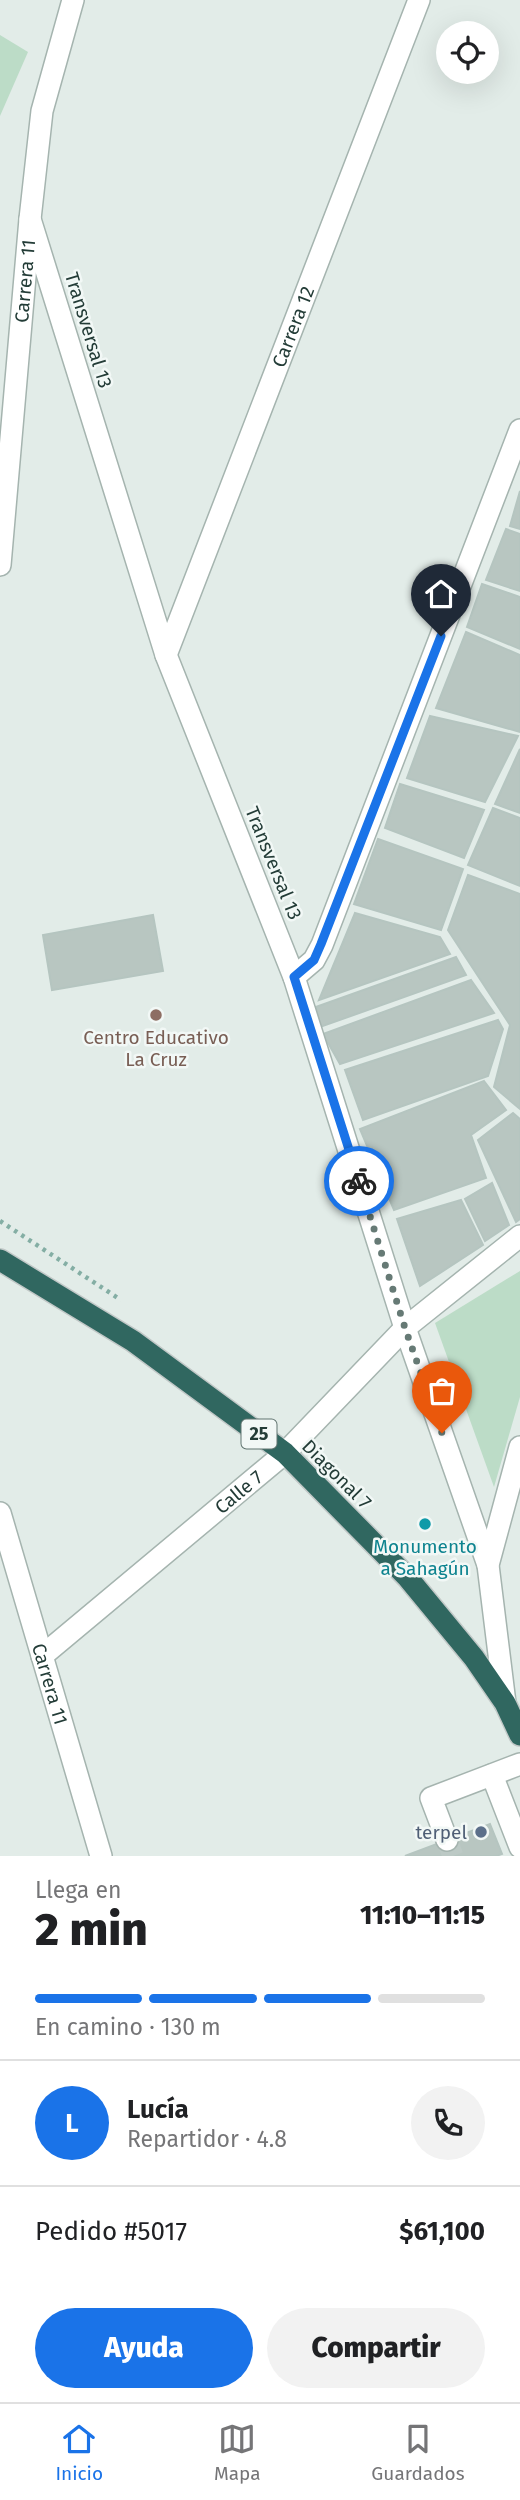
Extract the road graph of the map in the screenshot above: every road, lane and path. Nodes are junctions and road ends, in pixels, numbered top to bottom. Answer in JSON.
{"nodes":[{"id":1,"x":73,"y":0,"type":"edge"},
{"id":2,"x":419,"y":0,"type":"edge"},
{"id":3,"x":30,"y":219,"type":"junction"},
{"id":4,"x":520,"y":430,"type":"edge"},
{"id":5,"x":0,"y":565,"type":"edge"},
{"id":6,"x":166,"y":654,"type":"junction"},
{"id":7,"x":294,"y":977,"type":"junction"},
{"id":8,"x":520,"y":1236,"type":"edge"},
{"id":9,"x":0,"y":1261,"type":"edge"},
{"id":10,"x":405,"y":1328,"type":"junction"},
{"id":11,"x":520,"y":1447,"type":"edge"},
{"id":12,"x":285,"y":1453,"type":"junction"},
{"id":13,"x":0,"y":1513,"type":"edge"},
{"id":14,"x":488,"y":1565,"type":"junction"},
{"id":15,"x":42,"y":1656,"type":"junction"},
{"id":16,"x":505,"y":1703,"type":"junction"},
{"id":17,"x":520,"y":1733,"type":"edge"},
{"id":18,"x":520,"y":1764,"type":"edge"},
{"id":19,"x":492,"y":1774,"type":"junction"},
{"id":20,"x":447,"y":1840,"type":"tunnel mouth"},
{"id":21,"x":520,"y":1847,"type":"edge"},
{"id":22,"x":101,"y":1856,"type":"edge"}],
"edges":[{"from":1,"to":3,"type":"street","name":"Carrera 11"},
{"from":2,"to":6,"type":"street","name":"Carrera 12"},
{"from":3,"to":5,"type":"street","name":"Carrera 11"},
{"from":3,"to":6,"type":"street","name":"Transversal 13"},
{"from":4,"to":7,"type":"street"},
{"from":6,"to":7,"type":"street","name":"Transversal 13"},
{"from":7,"to":10,"type":"street","name":"Transversal 13"},
{"from":8,"to":10,"type":"street","name":"Calle 7"},
{"from":9,"to":12,"type":"highway","name":"Diagonal 7","number":"25"},
{"from":10,"to":12,"type":"street","name":"Calle 7"},
{"from":10,"to":14,"type":"street","name":"Transversal 13"},
{"from":11,"to":14,"type":"street"},
{"from":12,"to":15,"type":"street","name":"Calle 7"},
{"from":12,"to":16,"type":"highway","name":"Diagonal 7","number":"25"},
{"from":13,"to":15,"type":"street","name":"Carrera 11"},
{"from":14,"to":16,"type":"street"},
{"from":15,"to":22,"type":"street","name":"Carrera 11"},
{"from":16,"to":17,"type":"highway","number":"25"},
{"from":18,"to":19,"type":"street"},
{"from":19,"to":20,"type":"street"},
{"from":19,"to":21,"type":"street"}]}
